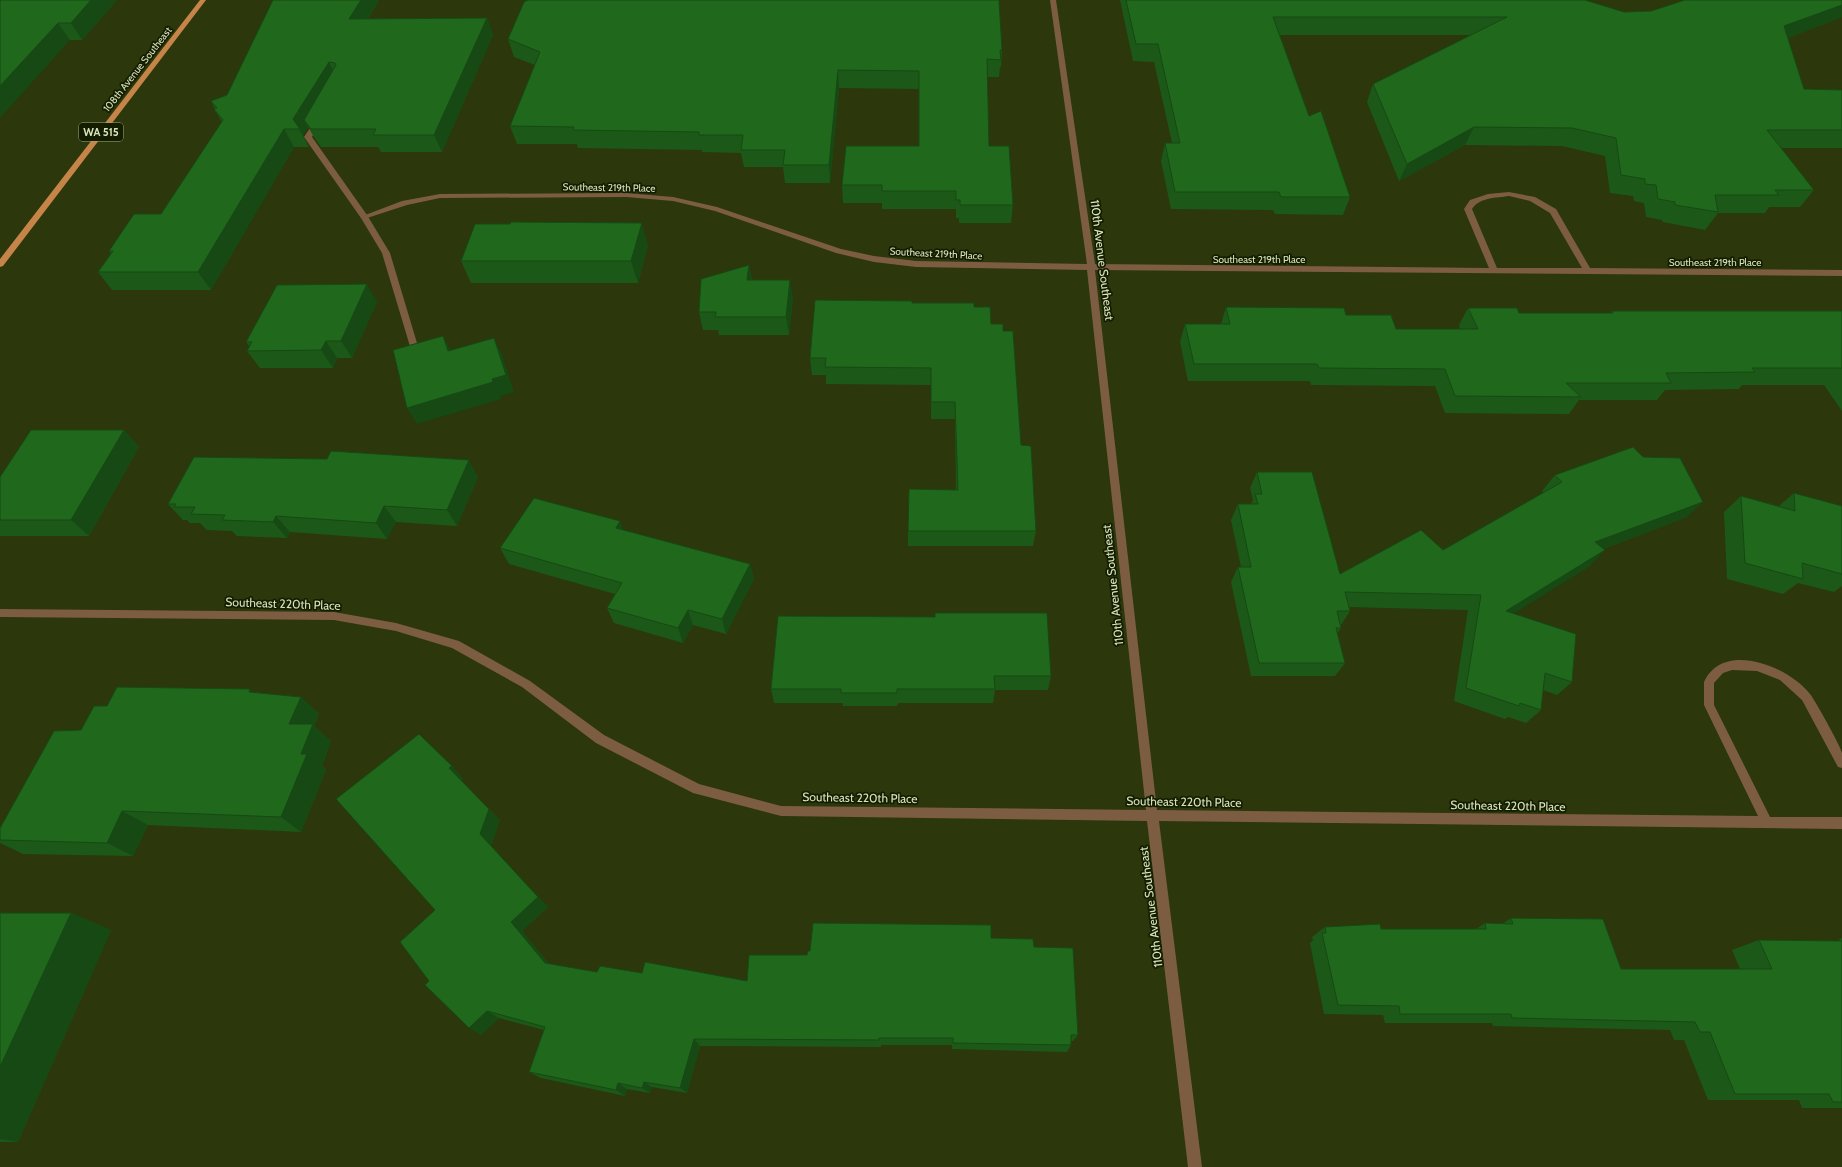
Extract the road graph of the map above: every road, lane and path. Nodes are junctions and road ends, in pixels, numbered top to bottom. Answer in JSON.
{"nodes":[{"id":1,"x":203,"y":0,"type":"edge"},
{"id":2,"x":1053,"y":0,"type":"edge"},
{"id":3,"x":322,"y":113,"type":"edge"},
{"id":4,"x":364,"y":217,"type":"junction"},
{"id":5,"x":0,"y":264,"type":"edge"},
{"id":6,"x":1091,"y":267,"type":"junction"},
{"id":7,"x":1494,"y":271,"type":"junction"},
{"id":8,"x":1588,"y":271,"type":"junction"},
{"id":9,"x":1842,"y":273,"type":"edge"},
{"id":10,"x":416,"y":353,"type":"edge"},
{"id":11,"x":0,"y":613,"type":"edge"},
{"id":12,"x":1842,"y":763,"type":"edge"},
{"id":13,"x":1152,"y":814,"type":"junction"},
{"id":14,"x":1767,"y":822,"type":"junction"},
{"id":15,"x":1842,"y":823,"type":"edge"},
{"id":16,"x":1195,"y":1167,"type":"edge"}],
"edges":[{"from":1,"to":5,"type":"main road","name":"108th Avenue Southeast","number":"WA 515"},
{"from":2,"to":6,"type":"street","name":"110th Avenue Southeast"},
{"from":3,"to":4,"type":"street"},
{"from":4,"to":6,"type":"street","name":"Southeast 219th Place"},
{"from":4,"to":10,"type":"street"},
{"from":6,"to":7,"type":"street","name":"Southeast 219th Place"},
{"from":6,"to":13,"type":"street","name":"110th Avenue Southeast"},
{"from":7,"to":8,"type":"street","name":"Southeast 219th Place"},
{"from":7,"to":8,"type":"street"},
{"from":8,"to":9,"type":"street","name":"Southeast 219th Place"},
{"from":11,"to":13,"type":"street","name":"Southeast 220th Place"},
{"from":12,"to":14,"type":"street"},
{"from":13,"to":14,"type":"street","name":"Southeast 220th Place"},
{"from":13,"to":16,"type":"street","name":"110th Avenue Southeast"},
{"from":14,"to":15,"type":"street","name":"Southeast 220th Place"}]}
